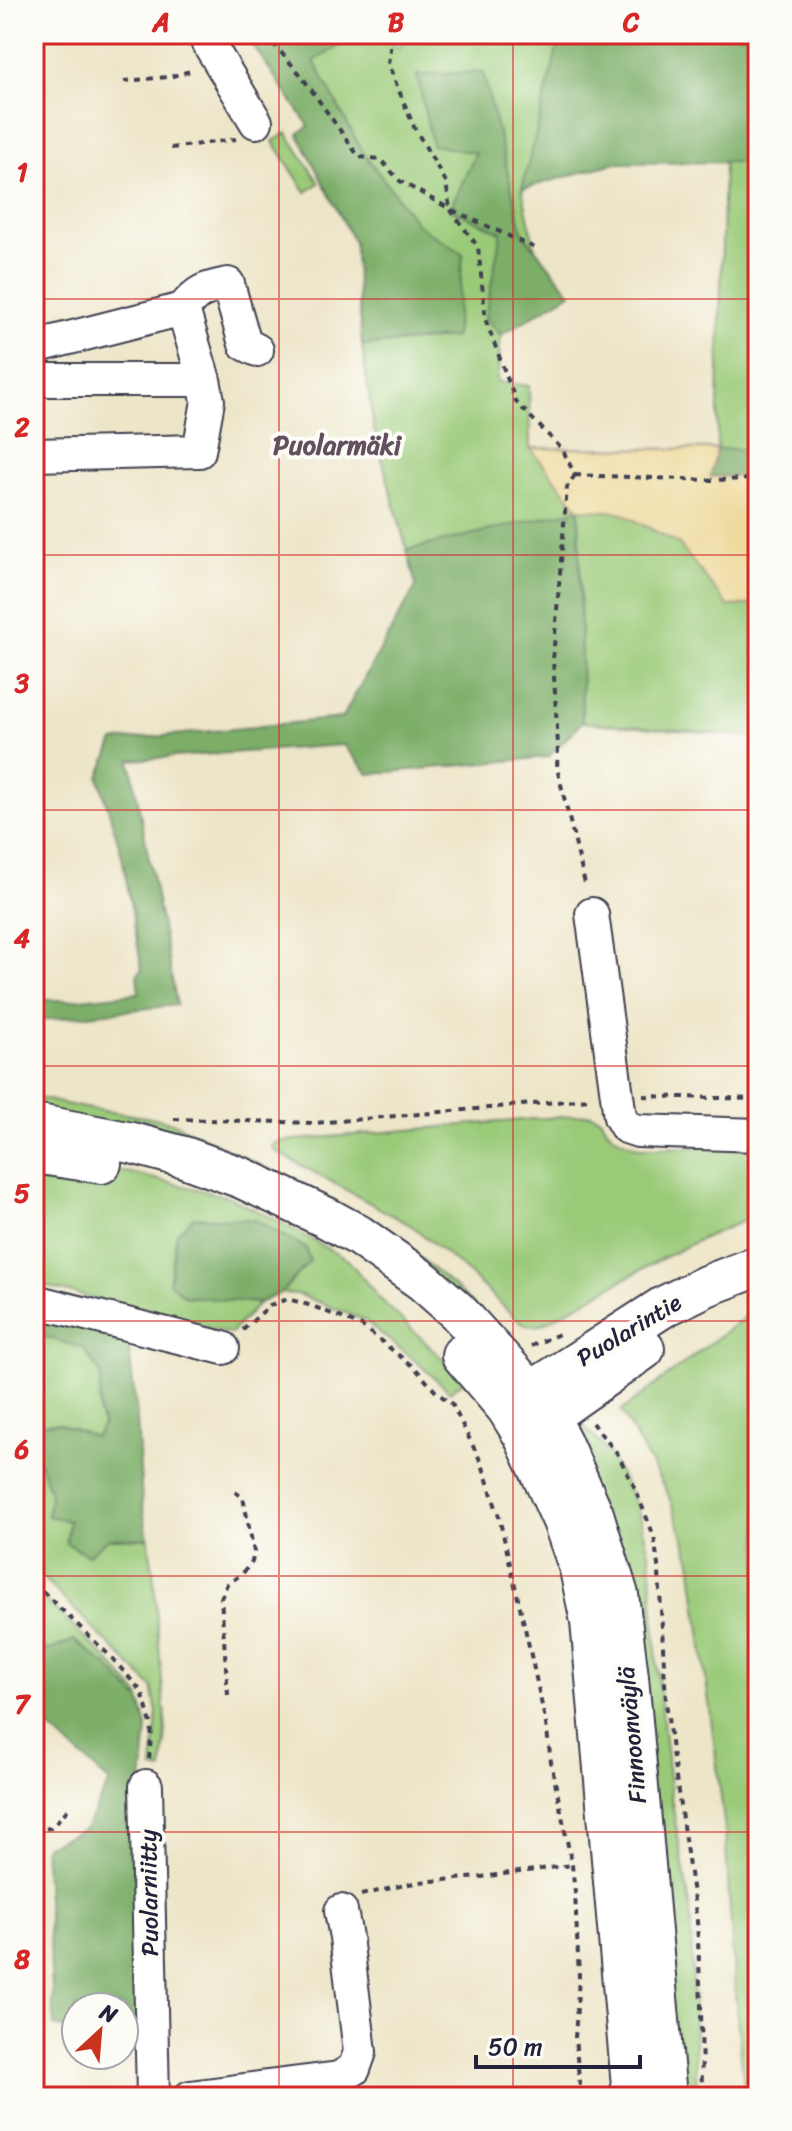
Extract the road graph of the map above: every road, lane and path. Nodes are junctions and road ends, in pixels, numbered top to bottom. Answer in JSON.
{"nodes":[{"id":1,"x":203,"y":34,"type":"edge"},
{"id":2,"x":265,"y":34,"type":"edge"},
{"id":3,"x":392,"y":34,"type":"edge"},
{"id":4,"x":186,"y":73,"type":"dead end"},
{"id":5,"x":124,"y":81,"type":"dead end"},
{"id":6,"x":256,"y":122,"type":"joint"},
{"id":7,"x":171,"y":148,"type":"dead end"},
{"id":8,"x":450,"y":209,"type":"junction"},
{"id":9,"x":535,"y":248,"type":"dead end"},
{"id":10,"x":183,"y":309,"type":"junction"},
{"id":11,"x":34,"y":347,"type":"edge"},
{"id":12,"x":257,"y":350,"type":"dead end"},
{"id":13,"x":34,"y":380,"type":"edge"},
{"id":14,"x":204,"y":380,"type":"junction"},
{"id":15,"x":34,"y":455,"type":"edge"},
{"id":16,"x":575,"y":475,"type":"junction"},
{"id":17,"x":758,"y":479,"type":"edge"},
{"id":18,"x":41,"y":505,"type":"dead end"},
{"id":19,"x":34,"y":506,"type":"edge"},
{"id":20,"x":592,"y":914,"type":"joint"},
{"id":21,"x":617,"y":1096,"type":"junction"},
{"id":22,"x":758,"y":1099,"type":"edge"},
{"id":23,"x":174,"y":1119,"type":"dead end"},
{"id":24,"x":34,"y":1124,"type":"edge"},
{"id":25,"x":758,"y":1135,"type":"edge"},
{"id":26,"x":34,"y":1153,"type":"edge"},
{"id":27,"x":758,"y":1269,"type":"edge"},
{"id":28,"x":34,"y":1301,"type":"edge"},
{"id":29,"x":223,"y":1348,"type":"joint"},
{"id":30,"x":527,"y":1413,"type":"junction"},
{"id":31,"x":233,"y":1491,"type":"dead end"},
{"id":32,"x":34,"y":1583,"type":"edge"},
{"id":33,"x":228,"y":1695,"type":"dead end"},
{"id":34,"x":146,"y":1786,"type":"joint"},
{"id":35,"x":70,"y":1807,"type":"dead end"},
{"id":36,"x":34,"y":1830,"type":"edge"},
{"id":37,"x":572,"y":1865,"type":"junction"},
{"id":38,"x":341,"y":1911,"type":"joint"},
{"id":39,"x":153,"y":2097,"type":"edge"},
{"id":40,"x":190,"y":2097,"type":"edge"},
{"id":41,"x":581,"y":2097,"type":"edge"},
{"id":42,"x":633,"y":2097,"type":"edge"},
{"id":43,"x":666,"y":2097,"type":"edge"}],
"edges":[{"from":1,"to":6,"type":"street"},
{"from":2,"to":8,"type":"path"},
{"from":3,"to":8,"type":"path"},
{"from":4,"to":5,"type":"path"},
{"from":6,"to":7,"type":"path"},
{"from":8,"to":9,"type":"path"},
{"from":8,"to":16,"type":"path"},
{"from":10,"to":11,"type":"street"},
{"from":10,"to":12,"type":"street"},
{"from":10,"to":14,"type":"street"},
{"from":13,"to":14,"type":"street"},
{"from":14,"to":15,"type":"street"},
{"from":16,"to":17,"type":"path"},
{"from":16,"to":20,"type":"path"},
{"from":18,"to":19,"type":"path"},
{"from":20,"to":21,"type":"street"},
{"from":21,"to":22,"type":"path"},
{"from":21,"to":23,"type":"path"},
{"from":21,"to":25,"type":"street"},
{"from":24,"to":30,"type":"main road"},
{"from":26,"to":30,"type":"main road"},
{"from":27,"to":30,"type":"main road","name":"Puolarintie"},
{"from":28,"to":29,"type":"street"},
{"from":29,"to":37,"type":"path"},
{"from":30,"to":42,"type":"main road","name":"Finnoonväylä"},
{"from":30,"to":43,"type":"main road","name":"Finnoonväylä"},
{"from":31,"to":33,"type":"path"},
{"from":32,"to":34,"type":"path"},
{"from":34,"to":39,"type":"street","name":"Puolarniitty"},
{"from":35,"to":36,"type":"path"},
{"from":37,"to":38,"type":"path"},
{"from":37,"to":41,"type":"path"},
{"from":38,"to":40,"type":"street"}]}
